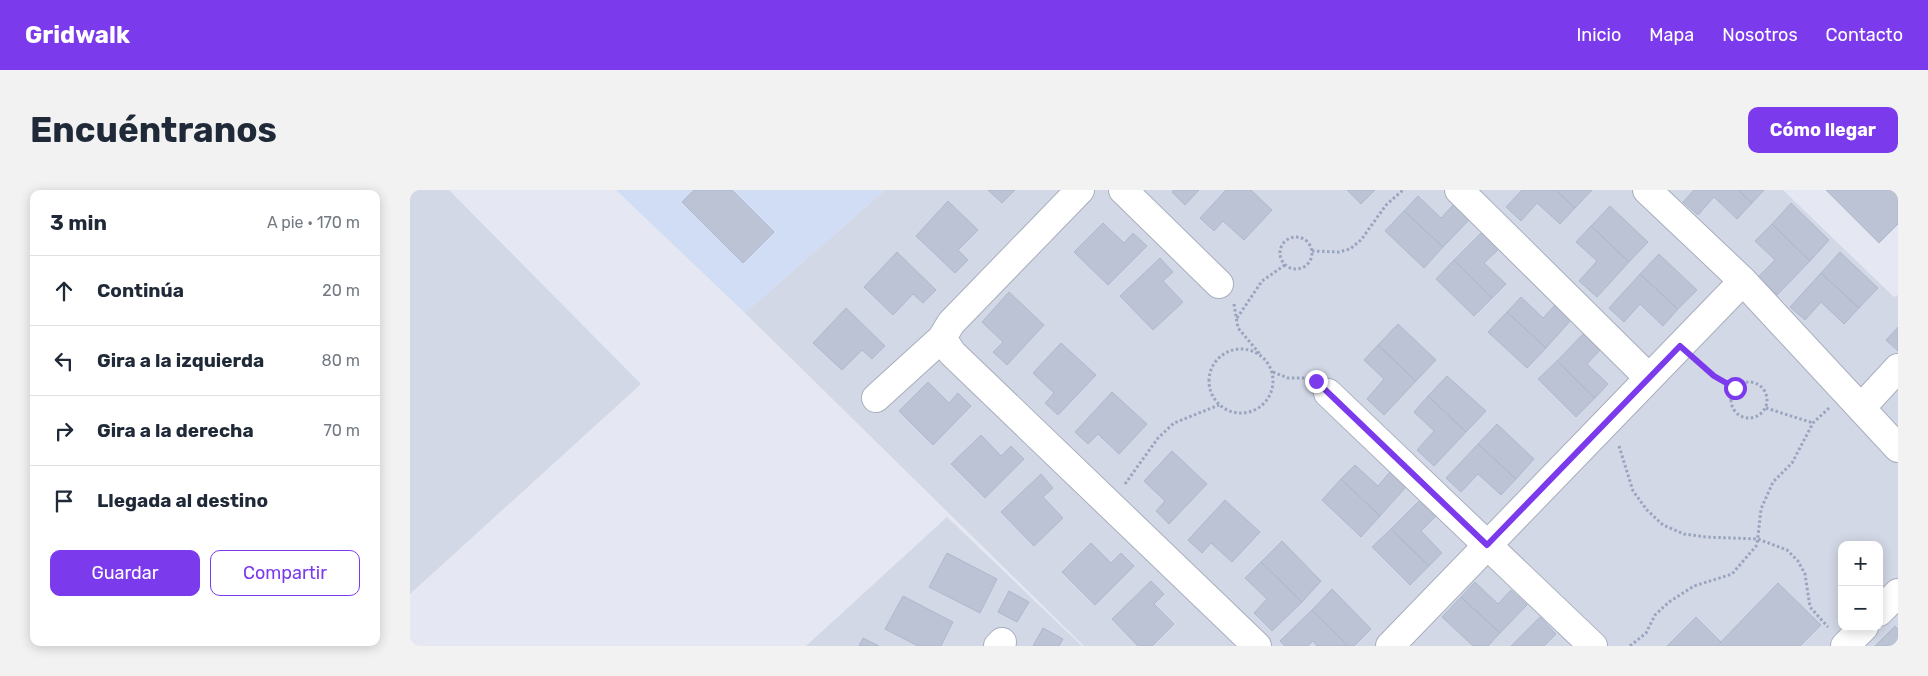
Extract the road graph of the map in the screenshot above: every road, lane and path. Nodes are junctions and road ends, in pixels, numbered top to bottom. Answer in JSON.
{"nodes":[{"id":1,"x":1080,"y":190,"type":"edge"},
{"id":2,"x":1123,"y":190,"type":"edge"},
{"id":3,"x":1403,"y":190,"type":"edge"},
{"id":4,"x":1459,"y":190,"type":"edge"},
{"id":5,"x":1647,"y":190,"type":"edge"},
{"id":6,"x":1312,"y":251,"type":"junction"},
{"id":7,"x":1285,"y":265,"type":"junction"},
{"id":8,"x":1743,"y":281,"type":"junction"},
{"id":9,"x":1219,"y":284,"type":"joint"},
{"id":10,"x":1236,"y":318,"type":"junction"},
{"id":11,"x":942,"y":338,"type":"junction"},
{"id":12,"x":1680,"y":346,"type":"junction"},
{"id":13,"x":1262,"y":356,"type":"junction"},
{"id":14,"x":1898,"y":368,"type":"edge"},
{"id":15,"x":1273,"y":372,"type":"junction"},
{"id":16,"x":1649,"y":378,"type":"junction"},
{"id":17,"x":1735,"y":388,"type":"junction"},
{"id":18,"x":1328,"y":393,"type":"joint"},
{"id":19,"x":876,"y":398,"type":"dead end"},
{"id":20,"x":1853,"y":400,"type":"junction"},
{"id":21,"x":1219,"y":406,"type":"junction"},
{"id":22,"x":1766,"y":408,"type":"junction"},
{"id":23,"x":1607,"y":421,"type":"junction"},
{"id":24,"x":1813,"y":423,"type":"junction"},
{"id":25,"x":1898,"y":448,"type":"edge"},
{"id":26,"x":1106,"y":501,"type":"junction"},
{"id":27,"x":1758,"y":540,"type":"junction"},
{"id":28,"x":1487,"y":545,"type":"junction"},
{"id":29,"x":1898,"y":593,"type":"edge"},
{"id":30,"x":1883,"y":608,"type":"edge"},
{"id":31,"x":1852,"y":639,"type":"edge"},
{"id":32,"x":1256,"y":646,"type":"edge"},
{"id":33,"x":1390,"y":646,"type":"edge"},
{"id":34,"x":1593,"y":646,"type":"edge"},
{"id":35,"x":1630,"y":646,"type":"edge"}],
"edges":[{"from":1,"to":11,"type":"street"},
{"from":2,"to":9,"type":"street"},
{"from":3,"to":6,"type":"path"},
{"from":4,"to":16,"type":"street"},
{"from":5,"to":8,"type":"street"},
{"from":6,"to":7,"type":"path"},
{"from":6,"to":7,"type":"path"},
{"from":7,"to":10,"type":"path"},
{"from":8,"to":12,"type":"street"},
{"from":8,"to":20,"type":"street"},
{"from":9,"to":10,"type":"path"},
{"from":10,"to":13,"type":"path"},
{"from":11,"to":19,"type":"street"},
{"from":11,"to":26,"type":"street"},
{"from":12,"to":16,"type":"street"},
{"from":12,"to":17,"type":"path"},
{"from":13,"to":15,"type":"path"},
{"from":13,"to":21,"type":"path"},
{"from":14,"to":20,"type":"street"},
{"from":15,"to":18,"type":"path"},
{"from":15,"to":21,"type":"path"},
{"from":16,"to":23,"type":"street"},
{"from":17,"to":22,"type":"path"},
{"from":17,"to":22,"type":"path"},
{"from":18,"to":28,"type":"street"},
{"from":20,"to":24,"type":"path"},
{"from":20,"to":25,"type":"street"},
{"from":21,"to":26,"type":"path"},
{"from":22,"to":24,"type":"path"},
{"from":23,"to":27,"type":"path"},
{"from":23,"to":28,"type":"street"},
{"from":24,"to":27,"type":"path"},
{"from":26,"to":32,"type":"street"},
{"from":27,"to":31,"type":"path"},
{"from":27,"to":35,"type":"path"},
{"from":28,"to":33,"type":"street"},
{"from":28,"to":34,"type":"street"},
{"from":29,"to":30,"type":"street"}]}
